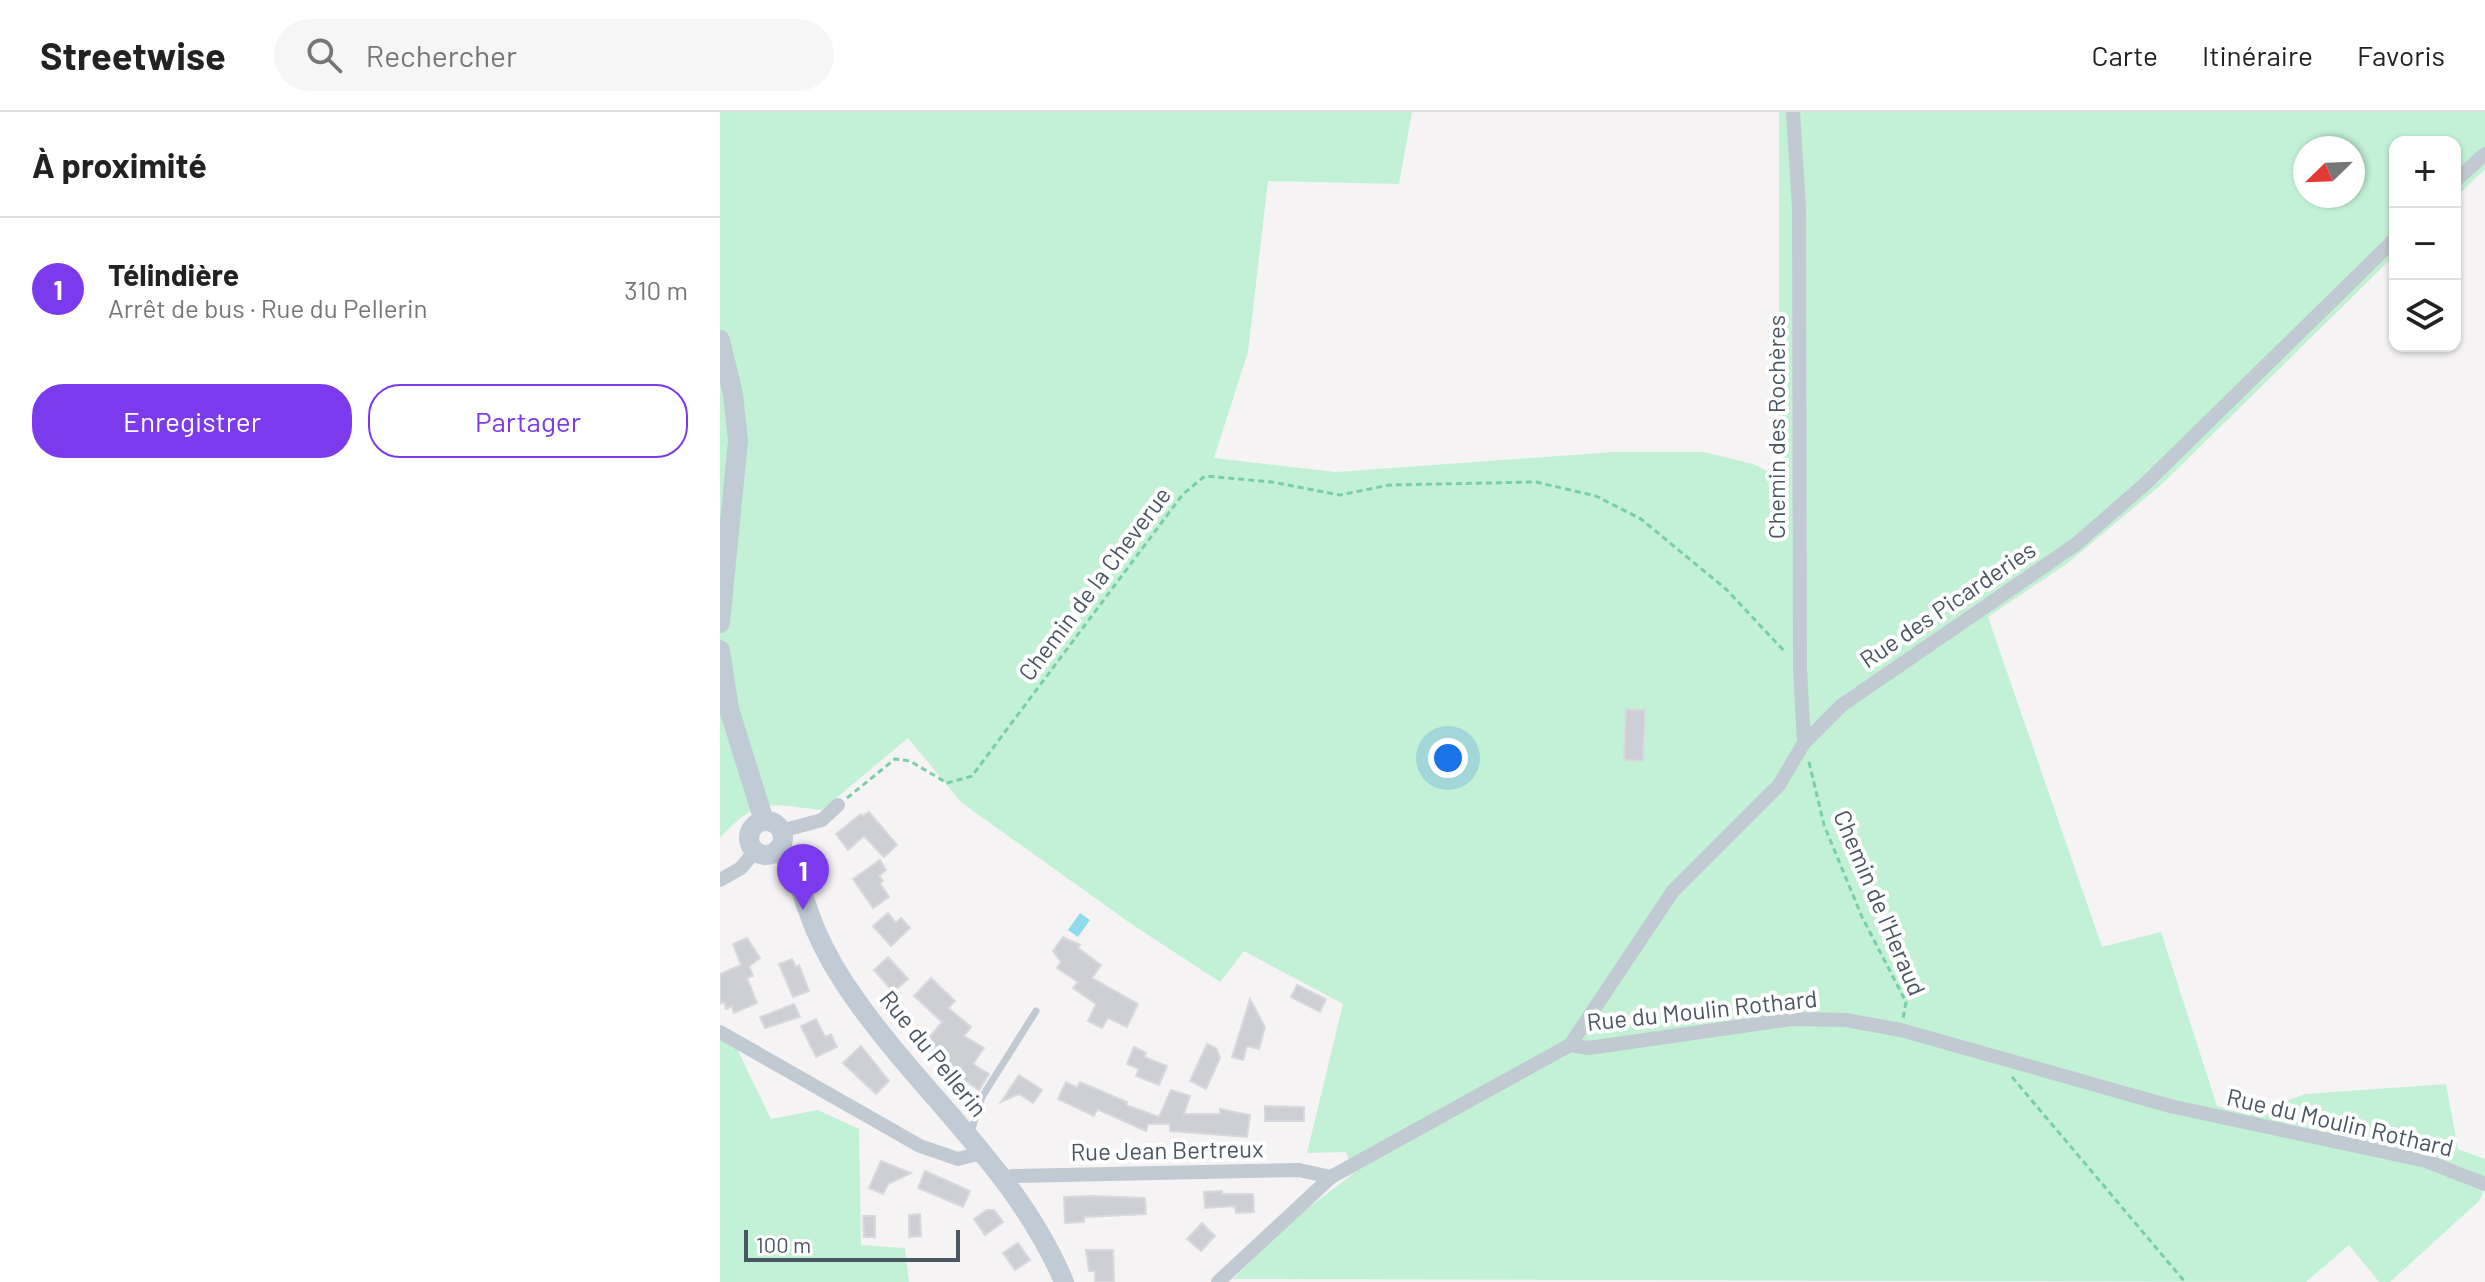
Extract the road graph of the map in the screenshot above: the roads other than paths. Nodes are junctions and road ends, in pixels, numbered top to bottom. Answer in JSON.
{"nodes":[{"id":1,"x":1793,"y":112,"type":"edge"},
{"id":2,"x":2485,"y":154,"type":"edge"},
{"id":3,"x":2461,"y":176,"type":"edge"},
{"id":4,"x":2389,"y":245,"type":"edge"},
{"id":5,"x":720,"y":340,"type":"edge"},
{"id":6,"x":720,"y":623,"type":"edge"},
{"id":7,"x":720,"y":650,"type":"edge"},
{"id":8,"x":1804,"y":743,"type":"junction"},
{"id":9,"x":838,"y":805,"type":"road end"},
{"id":10,"x":775,"y":834,"type":"junction"},
{"id":11,"x":755,"y":851,"type":"junction"},
{"id":12,"x":720,"y":880,"type":"edge"},
{"id":13,"x":1036,"y":1011,"type":"dead end"},
{"id":14,"x":720,"y":1032,"type":"edge"},
{"id":15,"x":1570,"y":1045,"type":"junction"},
{"id":16,"x":975,"y":1146,"type":"junction"},
{"id":17,"x":1331,"y":1177,"type":"junction"},
{"id":18,"x":1006,"y":1181,"type":"junction"},
{"id":19,"x":2485,"y":1184,"type":"edge"},
{"id":20,"x":1064,"y":1282,"type":"edge"},
{"id":21,"x":1218,"y":1282,"type":"edge"}],
"edges":[{"from":1,"to":8,"type":"street","name":"Chemin des Rochères"},
{"from":2,"to":3,"type":"street"},
{"from":4,"to":8,"type":"street","name":"Rue des Picarderies"},
{"from":5,"to":6,"type":"main road"},
{"from":7,"to":10,"type":"main road","name":"Rue du Pellerin"},
{"from":8,"to":15,"type":"street","name":"Rue des Picarderies"},
{"from":9,"to":10,"type":"street"},
{"from":10,"to":11,"type":"main road"},
{"from":10,"to":11,"type":"main road"},
{"from":10,"to":16,"type":"main road","name":"Rue du Pellerin"},
{"from":11,"to":12,"type":"street"},
{"from":13,"to":16,"type":"lane"},
{"from":14,"to":16,"type":"street"},
{"from":15,"to":17,"type":"street","name":"Rue du Moulin Rothard"},
{"from":15,"to":19,"type":"street","name":"Rue du Moulin Rothard"},
{"from":16,"to":18,"type":"main road","name":"Rue du Pellerin"},
{"from":17,"to":18,"type":"street","name":"Rue Jean Bertreux"},
{"from":17,"to":21,"type":"street","name":"Rue du Moulin Rothard"},
{"from":18,"to":20,"type":"main road","name":"Rue du Pellerin"}]}
